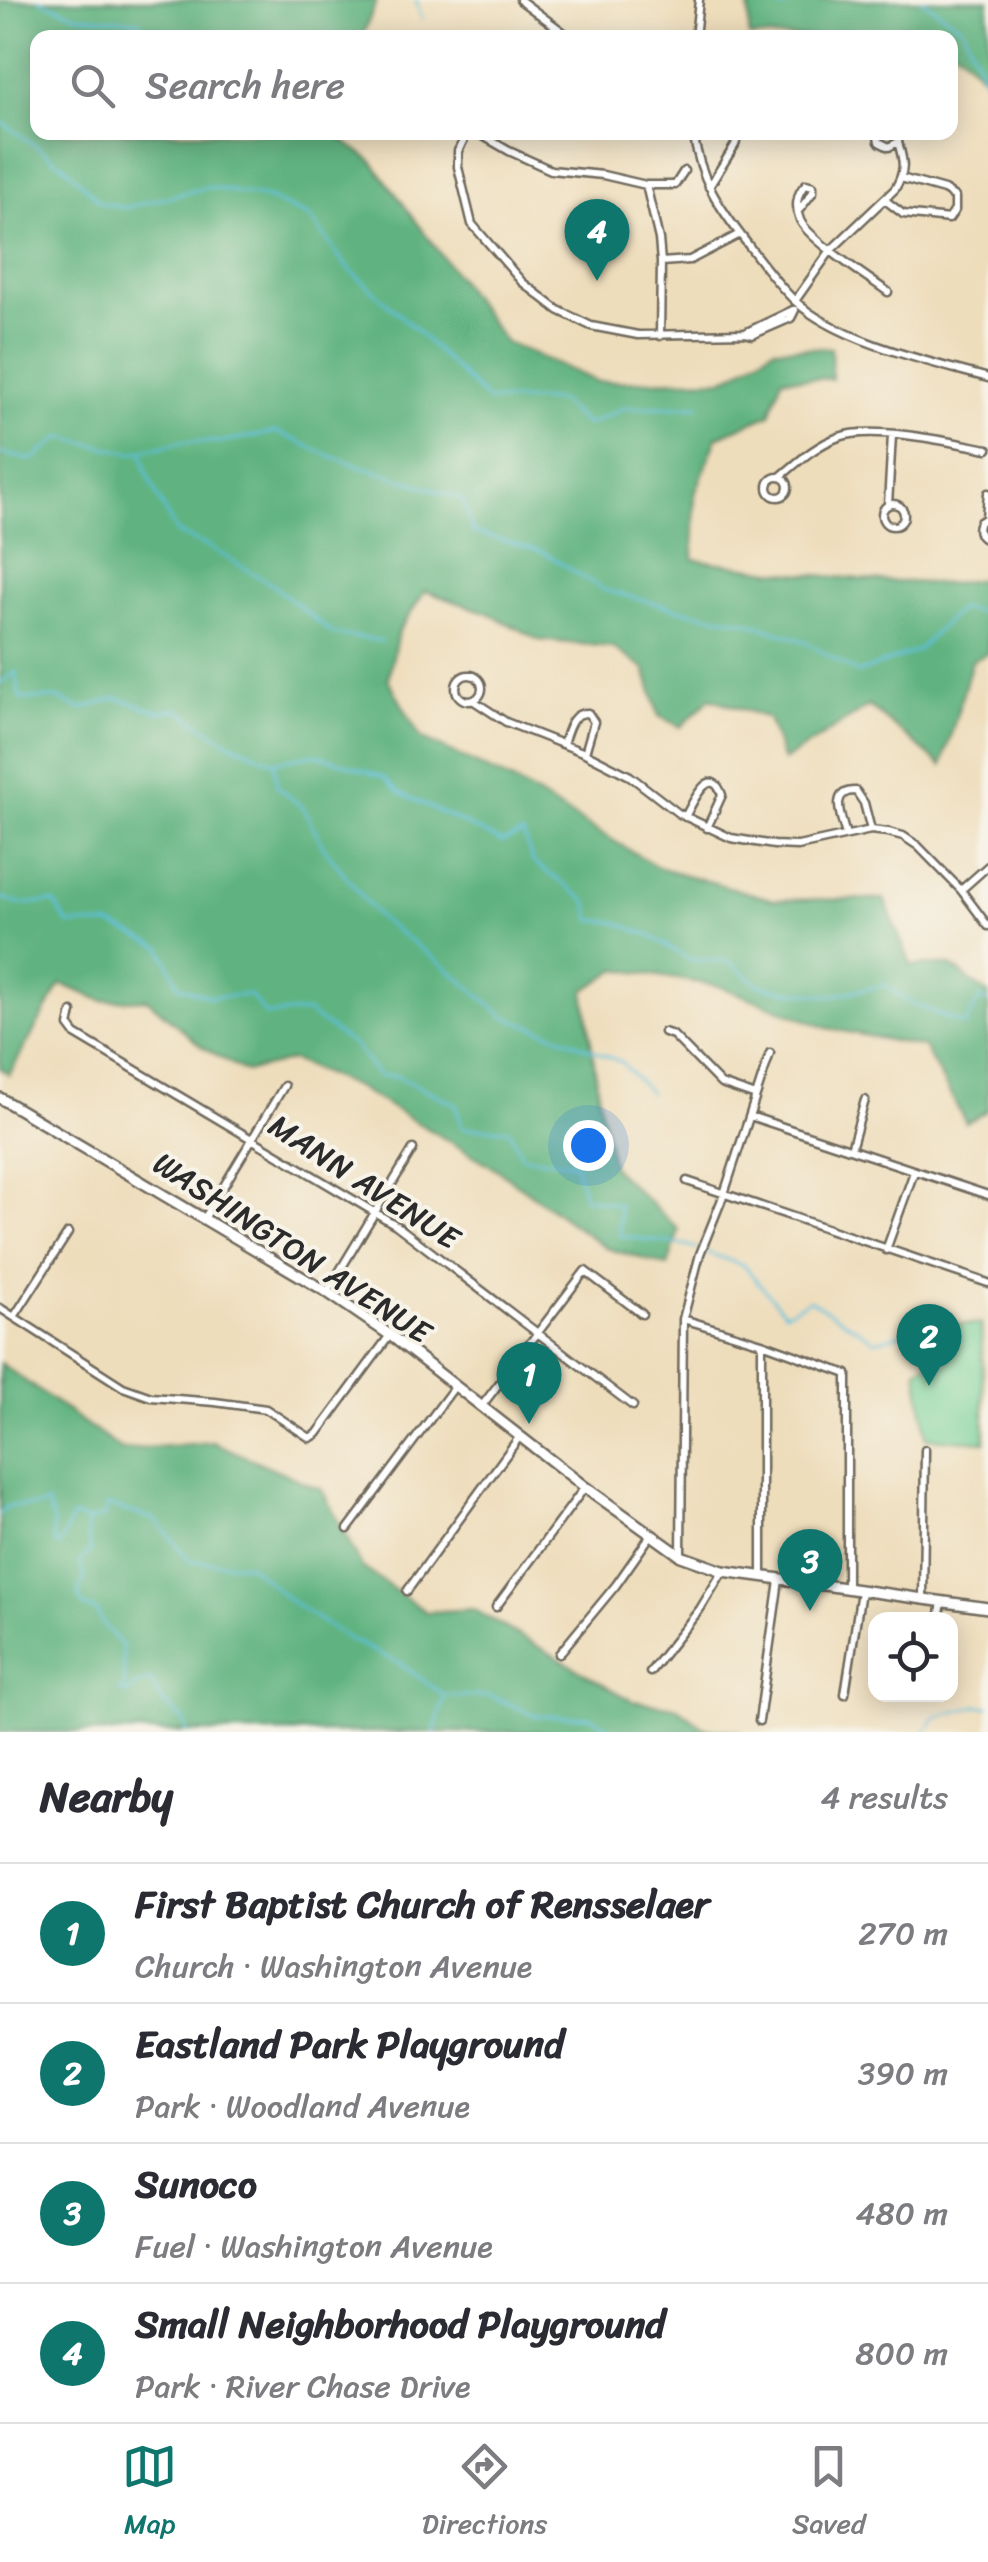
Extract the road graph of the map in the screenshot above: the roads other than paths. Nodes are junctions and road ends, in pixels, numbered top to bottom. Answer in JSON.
{"nodes":[{"id":1,"x":520,"y":0,"type":"edge"},
{"id":2,"x":699,"y":0,"type":"edge"},
{"id":3,"x":560,"y":30,"type":"edge"},
{"id":4,"x":696,"y":30,"type":"edge"},
{"id":5,"x":464,"y":140,"type":"edge"},
{"id":6,"x":489,"y":140,"type":"edge"},
{"id":7,"x":696,"y":140,"type":"edge"},
{"id":8,"x":737,"y":140,"type":"edge"},
{"id":9,"x":879,"y":140,"type":"edge"},
{"id":10,"x":898,"y":142,"type":"joint"},
{"id":11,"x":684,"y":171,"type":"dead end"},
{"id":12,"x":901,"y":178,"type":"junction"},
{"id":13,"x":646,"y":184,"type":"junction"},
{"id":14,"x":708,"y":188,"type":"junction"},
{"id":15,"x":884,"y":200,"type":"junction"},
{"id":16,"x":800,"y":209,"type":"dead end"},
{"id":17,"x":740,"y":234,"type":"junction"},
{"id":18,"x":831,"y":250,"type":"junction"},
{"id":19,"x":662,"y":262,"type":"junction"},
{"id":20,"x":888,"y":292,"type":"dead end"},
{"id":21,"x":797,"y":306,"type":"junction"},
{"id":22,"x":660,"y":336,"type":"junction"},
{"id":23,"x":988,"y":378,"type":"edge"},
{"id":24,"x":892,"y":435,"type":"junction"},
{"id":25,"x":988,"y":449,"type":"edge"},
{"id":26,"x":780,"y":477,"type":"dead end"},
{"id":27,"x":988,"y":493,"type":"edge"},
{"id":28,"x":888,"y":505,"type":"dead end"},
{"id":29,"x":987,"y":518,"type":"edge"},
{"id":30,"x":988,"y":540,"type":"edge"},
{"id":31,"x":474,"y":701,"type":"junction"},
{"id":32,"x":563,"y":744,"type":"junction"},
{"id":33,"x":585,"y":753,"type":"junction"},
{"id":34,"x":684,"y":816,"type":"junction"},
{"id":35,"x":708,"y":828,"type":"junction"},
{"id":36,"x":870,"y":830,"type":"junction"},
{"id":37,"x":846,"y":836,"type":"junction"},
{"id":38,"x":988,"y":866,"type":"edge"},
{"id":39,"x":961,"y":890,"type":"junction"},
{"id":40,"x":988,"y":926,"type":"edge"},
{"id":41,"x":72,"y":1012,"type":"dead end"},
{"id":42,"x":664,"y":1032,"type":"dead end"},
{"id":43,"x":770,"y":1053,"type":"dead end"},
{"id":44,"x":284,"y":1086,"type":"dead end"},
{"id":45,"x":756,"y":1096,"type":"junction"},
{"id":46,"x":0,"y":1098,"type":"edge"},
{"id":47,"x":865,"y":1100,"type":"dead end"},
{"id":48,"x":750,"y":1116,"type":"junction"},
{"id":49,"x":252,"y":1139,"type":"junction"},
{"id":50,"x":851,"y":1148,"type":"junction"},
{"id":51,"x":413,"y":1149,"type":"dead end"},
{"id":52,"x":914,"y":1172,"type":"junction"},
{"id":53,"x":687,"y":1180,"type":"dead end"},
{"id":54,"x":724,"y":1194,"type":"junction"},
{"id":55,"x":988,"y":1196,"type":"edge"},
{"id":56,"x":374,"y":1212,"type":"junction"},
{"id":57,"x":204,"y":1219,"type":"junction"},
{"id":58,"x":68,"y":1233,"type":"dead end"},
{"id":59,"x":886,"y":1250,"type":"junction"},
{"id":60,"x":988,"y":1284,"type":"edge"},
{"id":61,"x":326,"y":1292,"type":"junction"},
{"id":62,"x":0,"y":1308,"type":"edge"},
{"id":63,"x":642,"y":1314,"type":"dead end"},
{"id":64,"x":14,"y":1317,"type":"junction"},
{"id":65,"x":683,"y":1319,"type":"junction"},
{"id":66,"x":538,"y":1334,"type":"junction"},
{"id":67,"x":390,"y":1335,"type":"junction"},
{"id":68,"x":762,"y":1343,"type":"junction"},
{"id":69,"x":455,"y":1386,"type":"junction"},
{"id":70,"x":633,"y":1406,"type":"dead end"},
{"id":71,"x":481,"y":1407,"type":"junction"},
{"id":72,"x":520,"y":1436,"type":"junction"},
{"id":73,"x":925,"y":1450,"type":"dead end"},
{"id":74,"x":585,"y":1486,"type":"junction"},
{"id":75,"x":348,"y":1529,"type":"dead end"},
{"id":76,"x":650,"y":1535,"type":"junction"},
{"id":77,"x":681,"y":1556,"type":"junction"},
{"id":78,"x":723,"y":1572,"type":"junction"},
{"id":79,"x":762,"y":1577,"type":"junction"},
{"id":80,"x":779,"y":1580,"type":"junction"},
{"id":81,"x":847,"y":1589,"type":"junction"},
{"id":82,"x":408,"y":1591,"type":"dead end"},
{"id":83,"x":861,"y":1591,"type":"junction"},
{"id":84,"x":923,"y":1599,"type":"junction"},
{"id":85,"x":942,"y":1602,"type":"junction"},
{"id":86,"x":496,"y":1607,"type":"dead end"},
{"id":87,"x":988,"y":1608,"type":"edge"},
{"id":88,"x":940,"y":1612,"type":"edge"},
{"id":89,"x":559,"y":1654,"type":"dead end"},
{"id":90,"x":650,"y":1672,"type":"dead end"},
{"id":91,"x":845,"y":1694,"type":"dead end"},
{"id":92,"x":759,"y":1721,"type":"dead end"}],
"edges":[{"from":1,"to":3,"type":"street"},
{"from":2,"to":4,"type":"street"},
{"from":5,"to":22,"type":"street"},
{"from":6,"to":13,"type":"street"},
{"from":7,"to":14,"type":"street"},
{"from":8,"to":14,"type":"street"},
{"from":9,"to":10,"type":"street"},
{"from":10,"to":12,"type":"street"},
{"from":11,"to":13,"type":"street"},
{"from":12,"to":15,"type":"street"},
{"from":12,"to":15,"type":"street"},
{"from":13,"to":19,"type":"street"},
{"from":14,"to":17,"type":"street"},
{"from":15,"to":18,"type":"street"},
{"from":16,"to":18,"type":"street"},
{"from":17,"to":19,"type":"street"},
{"from":17,"to":21,"type":"street"},
{"from":18,"to":20,"type":"street"},
{"from":18,"to":21,"type":"street"},
{"from":19,"to":22,"type":"street"},
{"from":21,"to":22,"type":"street"},
{"from":21,"to":23,"type":"street"},
{"from":24,"to":25,"type":"street"},
{"from":24,"to":26,"type":"street"},
{"from":24,"to":28,"type":"street"},
{"from":27,"to":29,"type":"street"},
{"from":29,"to":30,"type":"street"},
{"from":31,"to":31,"type":"street"},
{"from":31,"to":32,"type":"street"},
{"from":32,"to":33,"type":"street"},
{"from":32,"to":33,"type":"street"},
{"from":33,"to":34,"type":"street"},
{"from":34,"to":35,"type":"street"},
{"from":34,"to":35,"type":"street"},
{"from":35,"to":37,"type":"street"},
{"from":36,"to":37,"type":"street"},
{"from":36,"to":37,"type":"street"},
{"from":36,"to":39,"type":"street"},
{"from":38,"to":39,"type":"street"},
{"from":39,"to":40,"type":"street"},
{"from":41,"to":49,"type":"street","name":"MANN AVENUE"},
{"from":42,"to":45,"type":"street"},
{"from":43,"to":45,"type":"street"},
{"from":44,"to":49,"type":"street"},
{"from":45,"to":48,"type":"street"},
{"from":46,"to":57,"type":"street","name":"WASHINGTON AVENUE"},
{"from":47,"to":50,"type":"street"},
{"from":48,"to":50,"type":"street"},
{"from":48,"to":54,"type":"street"},
{"from":49,"to":56,"type":"street","name":"MANN AVENUE"},
{"from":49,"to":57,"type":"street"},
{"from":50,"to":52,"type":"street"},
{"from":51,"to":56,"type":"street"},
{"from":52,"to":55,"type":"street"},
{"from":52,"to":59,"type":"street"},
{"from":53,"to":54,"type":"street"},
{"from":54,"to":59,"type":"street"},
{"from":54,"to":65,"type":"street"},
{"from":56,"to":61,"type":"street"},
{"from":56,"to":66,"type":"street","name":"MANN AVENUE"},
{"from":57,"to":61,"type":"street","name":"WASHINGTON AVENUE"},
{"from":58,"to":64,"type":"street"},
{"from":59,"to":60,"type":"street"},
{"from":61,"to":67,"type":"street","name":"WASHINGTON AVENUE"},
{"from":62,"to":64,"type":"street"},
{"from":63,"to":66,"type":"street"},
{"from":64,"to":67,"type":"street"},
{"from":65,"to":68,"type":"street"},
{"from":65,"to":77,"type":"street"},
{"from":66,"to":70,"type":"street","name":"MANN AVENUE"},
{"from":66,"to":71,"type":"street"},
{"from":67,"to":69,"type":"street","name":"WASHINGTON AVENUE"},
{"from":68,"to":79,"type":"street"},
{"from":68,"to":81,"type":"street"},
{"from":69,"to":71,"type":"street","name":"WASHINGTON AVENUE"},
{"from":69,"to":75,"type":"street"},
{"from":71,"to":72,"type":"street","name":"WASHINGTON AVENUE"},
{"from":72,"to":74,"type":"street","name":"WASHINGTON AVENUE"},
{"from":72,"to":82,"type":"street"},
{"from":73,"to":84,"type":"street"},
{"from":74,"to":76,"type":"street","name":"WASHINGTON AVENUE"},
{"from":74,"to":86,"type":"street"},
{"from":76,"to":77,"type":"street","name":"WASHINGTON AVENUE"},
{"from":76,"to":89,"type":"street"},
{"from":77,"to":78,"type":"street","name":"WASHINGTON AVENUE"},
{"from":78,"to":79,"type":"street","name":"WASHINGTON AVENUE"},
{"from":78,"to":90,"type":"street"},
{"from":79,"to":80,"type":"street","name":"WASHINGTON AVENUE"},
{"from":80,"to":81,"type":"street","name":"WASHINGTON AVENUE"},
{"from":80,"to":92,"type":"street"},
{"from":81,"to":83,"type":"street","name":"WASHINGTON AVENUE"},
{"from":83,"to":84,"type":"street","name":"WASHINGTON AVENUE"},
{"from":83,"to":91,"type":"street"},
{"from":84,"to":85,"type":"street","name":"WASHINGTON AVENUE"},
{"from":85,"to":87,"type":"street","name":"WASHINGTON AVENUE"},
{"from":85,"to":88,"type":"street"}]}
